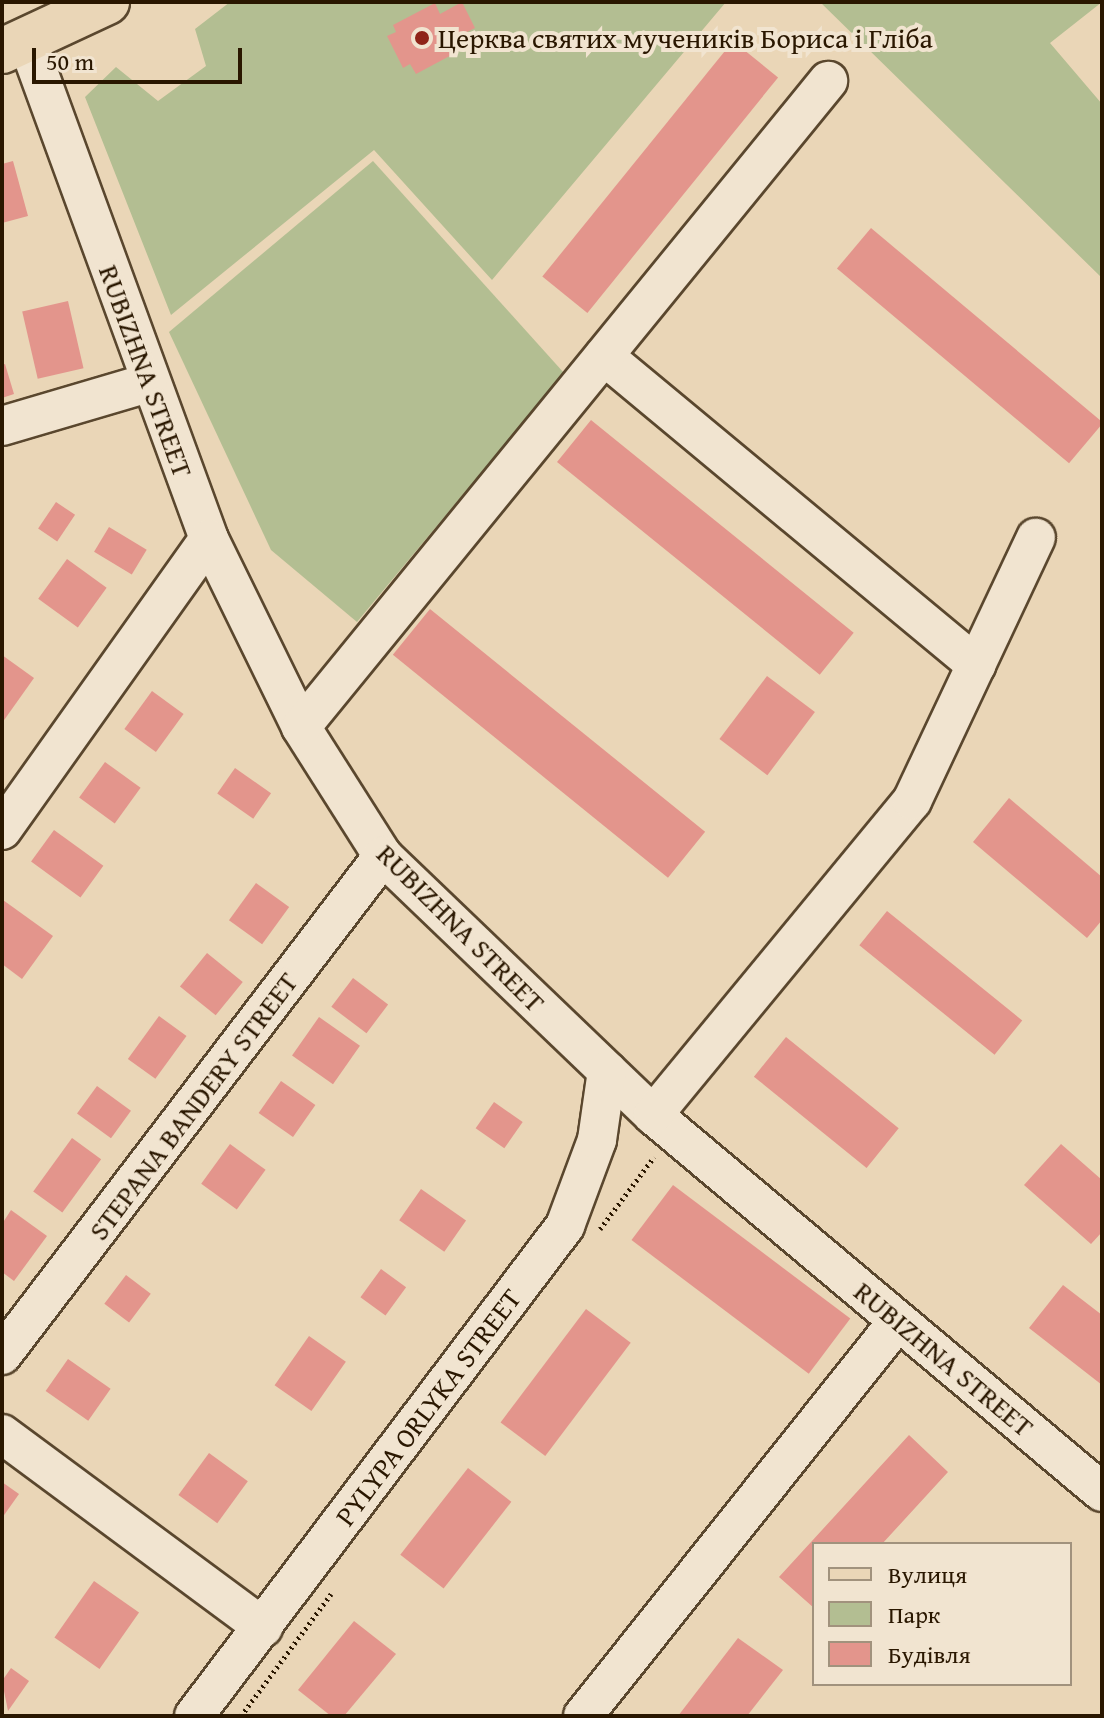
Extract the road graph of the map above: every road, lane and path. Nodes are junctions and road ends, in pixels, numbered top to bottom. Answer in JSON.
{"nodes":[{"id":1,"x":107,"y":2,"type":"edge"},
{"id":2,"x":15,"y":46,"type":"edge"},
{"id":3,"x":828,"y":81,"type":"dead end"},
{"id":4,"x":604,"y":356,"type":"junction"},
{"id":5,"x":148,"y":383,"type":"junction"},
{"id":6,"x":2,"y":426,"type":"edge"},
{"id":7,"x":1036,"y":538,"type":"dead end"},
{"id":8,"x":209,"y":539,"type":"junction"},
{"id":9,"x":976,"y":665,"type":"junction"},
{"id":10,"x":301,"y":727,"type":"junction"},
{"id":11,"x":2,"y":830,"type":"edge"},
{"id":12,"x":383,"y":856,"type":"junction"},
{"id":13,"x":607,"y":1071,"type":"junction"},
{"id":14,"x":653,"y":1115,"type":"junction"},
{"id":15,"x":898,"y":1321,"type":"junction"},
{"id":16,"x":2,"y":1355,"type":"edge"},
{"id":17,"x":2,"y":1434,"type":"edge"},
{"id":18,"x":1102,"y":1492,"type":"edge"},
{"id":19,"x":263,"y":1627,"type":"junction"},
{"id":20,"x":194,"y":1716,"type":"edge"},
{"id":21,"x":583,"y":1716,"type":"edge"}],
"edges":[{"from":1,"to":2,"type":"main road"},
{"from":2,"to":5,"type":"street","name":"RUBIZHNA STREET"},
{"from":3,"to":4,"type":"street"},
{"from":4,"to":9,"type":"street"},
{"from":4,"to":10,"type":"street"},
{"from":5,"to":6,"type":"street"},
{"from":5,"to":8,"type":"street","name":"RUBIZHNA STREET"},
{"from":7,"to":9,"type":"street"},
{"from":8,"to":10,"type":"street","name":"RUBIZHNA STREET"},
{"from":8,"to":11,"type":"street"},
{"from":9,"to":14,"type":"street"},
{"from":10,"to":12,"type":"street","name":"RUBIZHNA STREET"},
{"from":12,"to":13,"type":"street","name":"RUBIZHNA STREET"},
{"from":12,"to":16,"type":"street","name":"STEPANA BANDERY STREET"},
{"from":13,"to":14,"type":"street","name":"RUBIZHNA STREET"},
{"from":13,"to":19,"type":"street","name":"PYLYPA ORLYKA STREET"},
{"from":14,"to":15,"type":"street","name":"RUBIZHNA STREET"},
{"from":15,"to":18,"type":"street","name":"RUBIZHNA STREET"},
{"from":15,"to":21,"type":"street"},
{"from":17,"to":19,"type":"street"},
{"from":19,"to":20,"type":"street","name":"PYLYPA ORLYKA STREET"}]}
